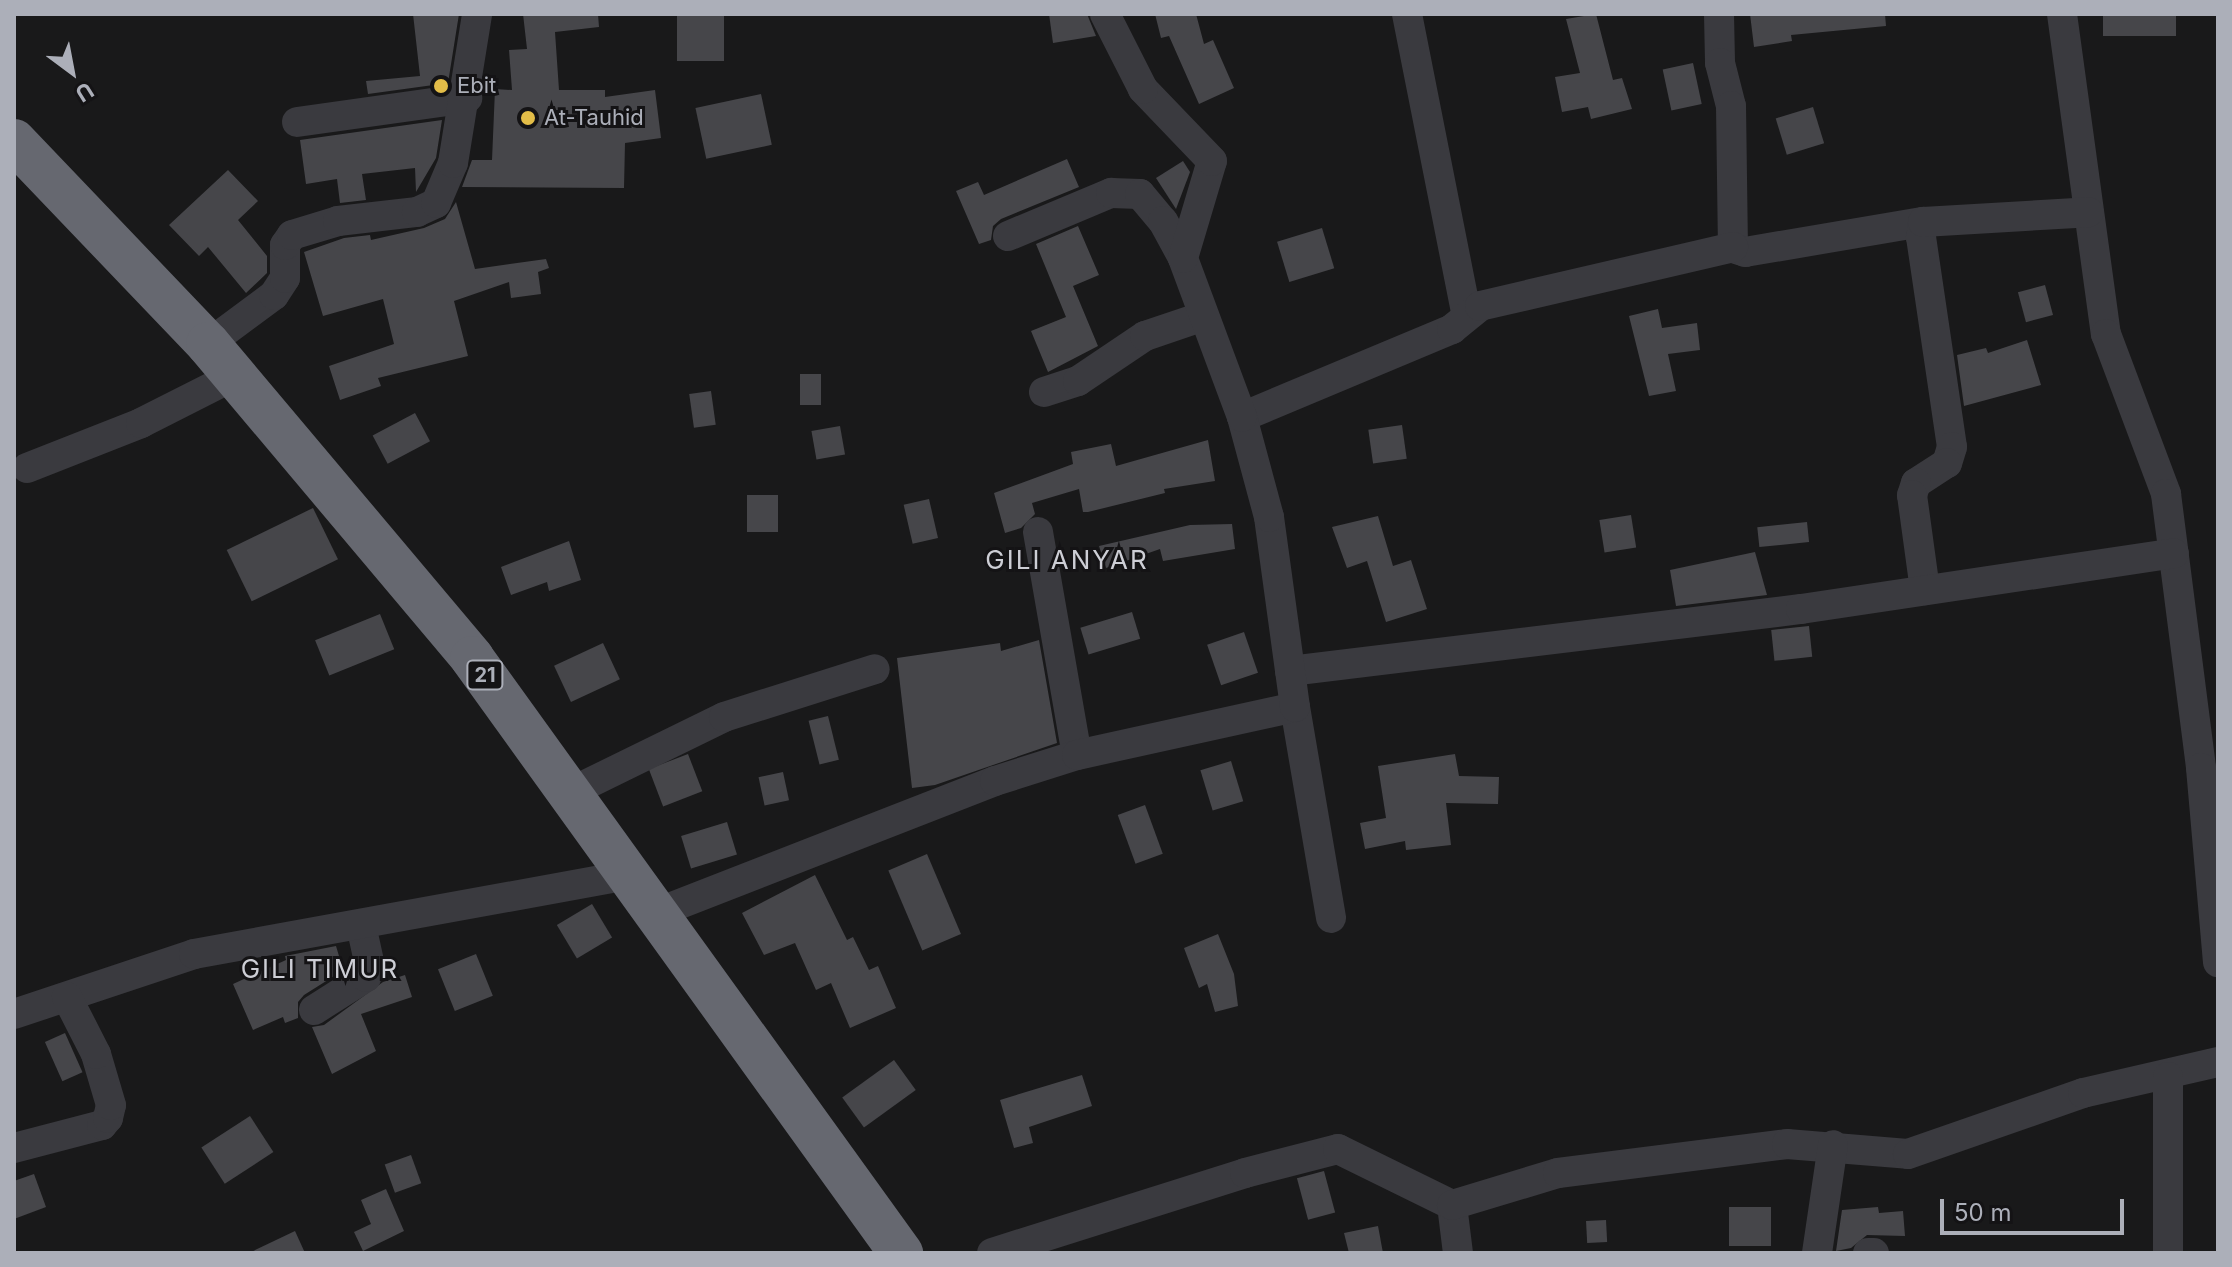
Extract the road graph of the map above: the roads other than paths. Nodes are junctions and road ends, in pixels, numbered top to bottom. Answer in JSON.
{"nodes":[{"id":1,"x":477,"y":14,"type":"edge"},
{"id":2,"x":1105,"y":14,"type":"edge"},
{"id":3,"x":1407,"y":14,"type":"edge"},
{"id":4,"x":1719,"y":14,"type":"edge"},
{"id":5,"x":2062,"y":14,"type":"edge"},
{"id":6,"x":467,"y":98,"type":"junction"},
{"id":7,"x":297,"y":122,"type":"dead end"},
{"id":8,"x":14,"y":141,"type":"edge"},
{"id":9,"x":2089,"y":212,"type":"junction"},
{"id":10,"x":1923,"y":222,"type":"junction"},
{"id":11,"x":1008,"y":236,"type":"dead end"},
{"id":12,"x":1733,"y":247,"type":"junction"},
{"id":13,"x":1183,"y":258,"type":"junction"},
{"id":14,"x":1466,"y":312,"type":"junction"},
{"id":15,"x":1204,"y":316,"type":"junction"},
{"id":16,"x":222,"y":359,"type":"junction"},
{"id":17,"x":1044,"y":392,"type":"dead end"},
{"id":18,"x":1242,"y":417,"type":"junction"},
{"id":19,"x":27,"y":468,"type":"dead end"},
{"id":20,"x":1038,"y":532,"type":"dead end"},
{"id":21,"x":2174,"y":553,"type":"junction"},
{"id":22,"x":1925,"y":590,"type":"junction"},
{"id":23,"x":875,"y":669,"type":"dead end"},
{"id":24,"x":1290,"y":671,"type":"junction"},
{"id":25,"x":1295,"y":707,"type":"junction"},
{"id":26,"x":2209,"y":752,"type":"edge"},
{"id":27,"x":1077,"y":755,"type":"junction"},
{"id":28,"x":571,"y":792,"type":"junction"},
{"id":29,"x":627,"y":875,"type":"junction"},
{"id":30,"x":654,"y":914,"type":"junction"},
{"id":31,"x":1331,"y":918,"type":"dead end"},
{"id":32,"x":361,"y":925,"type":"junction"},
{"id":33,"x":2218,"y":962,"type":"edge"},
{"id":34,"x":67,"y":997,"type":"junction"},
{"id":35,"x":314,"y":1010,"type":"dead end"},
{"id":36,"x":14,"y":1014,"type":"edge"},
{"id":37,"x":2218,"y":1062,"type":"edge"},
{"id":38,"x":2168,"y":1077,"type":"junction"},
{"id":39,"x":1833,"y":1145,"type":"junction"},
{"id":40,"x":14,"y":1148,"type":"edge"},
{"id":41,"x":1452,"y":1205,"type":"junction"},
{"id":42,"x":2162,"y":1252,"type":"edge"},
{"id":43,"x":901,"y":1253,"type":"edge"},
{"id":44,"x":992,"y":1253,"type":"edge"},
{"id":45,"x":1458,"y":1253,"type":"edge"},
{"id":46,"x":1817,"y":1253,"type":"edge"},
{"id":47,"x":1868,"y":1253,"type":"edge"},
{"id":48,"x":1874,"y":1253,"type":"edge"}],
"edges":[{"from":1,"to":6,"type":"street"},
{"from":2,"to":13,"type":"street"},
{"from":3,"to":14,"type":"street"},
{"from":4,"to":12,"type":"street"},
{"from":5,"to":9,"type":"street"},
{"from":6,"to":7,"type":"street"},
{"from":6,"to":16,"type":"street"},
{"from":8,"to":16,"type":"highway","number":"21"},
{"from":9,"to":10,"type":"street"},
{"from":9,"to":21,"type":"street"},
{"from":10,"to":12,"type":"street"},
{"from":10,"to":22,"type":"street"},
{"from":11,"to":13,"type":"street"},
{"from":12,"to":14,"type":"street"},
{"from":13,"to":15,"type":"street"},
{"from":14,"to":18,"type":"street"},
{"from":15,"to":17,"type":"street"},
{"from":15,"to":18,"type":"street"},
{"from":16,"to":19,"type":"street"},
{"from":16,"to":28,"type":"highway","number":"21"},
{"from":18,"to":24,"type":"street"},
{"from":20,"to":27,"type":"street"},
{"from":21,"to":22,"type":"street"},
{"from":21,"to":26,"type":"street"},
{"from":22,"to":24,"type":"street"},
{"from":23,"to":28,"type":"street"},
{"from":24,"to":25,"type":"street"},
{"from":25,"to":27,"type":"street"},
{"from":25,"to":31,"type":"street"},
{"from":26,"to":33,"type":"street"},
{"from":27,"to":30,"type":"street"},
{"from":28,"to":29,"type":"highway","number":"21"},
{"from":29,"to":30,"type":"highway","number":"21"},
{"from":29,"to":32,"type":"street"},
{"from":30,"to":43,"type":"highway","number":"21"},
{"from":32,"to":34,"type":"street"},
{"from":32,"to":35,"type":"street"},
{"from":34,"to":36,"type":"street"},
{"from":34,"to":40,"type":"street"},
{"from":37,"to":38,"type":"street"},
{"from":38,"to":39,"type":"street"},
{"from":38,"to":42,"type":"street"},
{"from":39,"to":41,"type":"street"},
{"from":39,"to":46,"type":"street"},
{"from":41,"to":44,"type":"street"},
{"from":41,"to":45,"type":"street"},
{"from":47,"to":48,"type":"street"}]}
